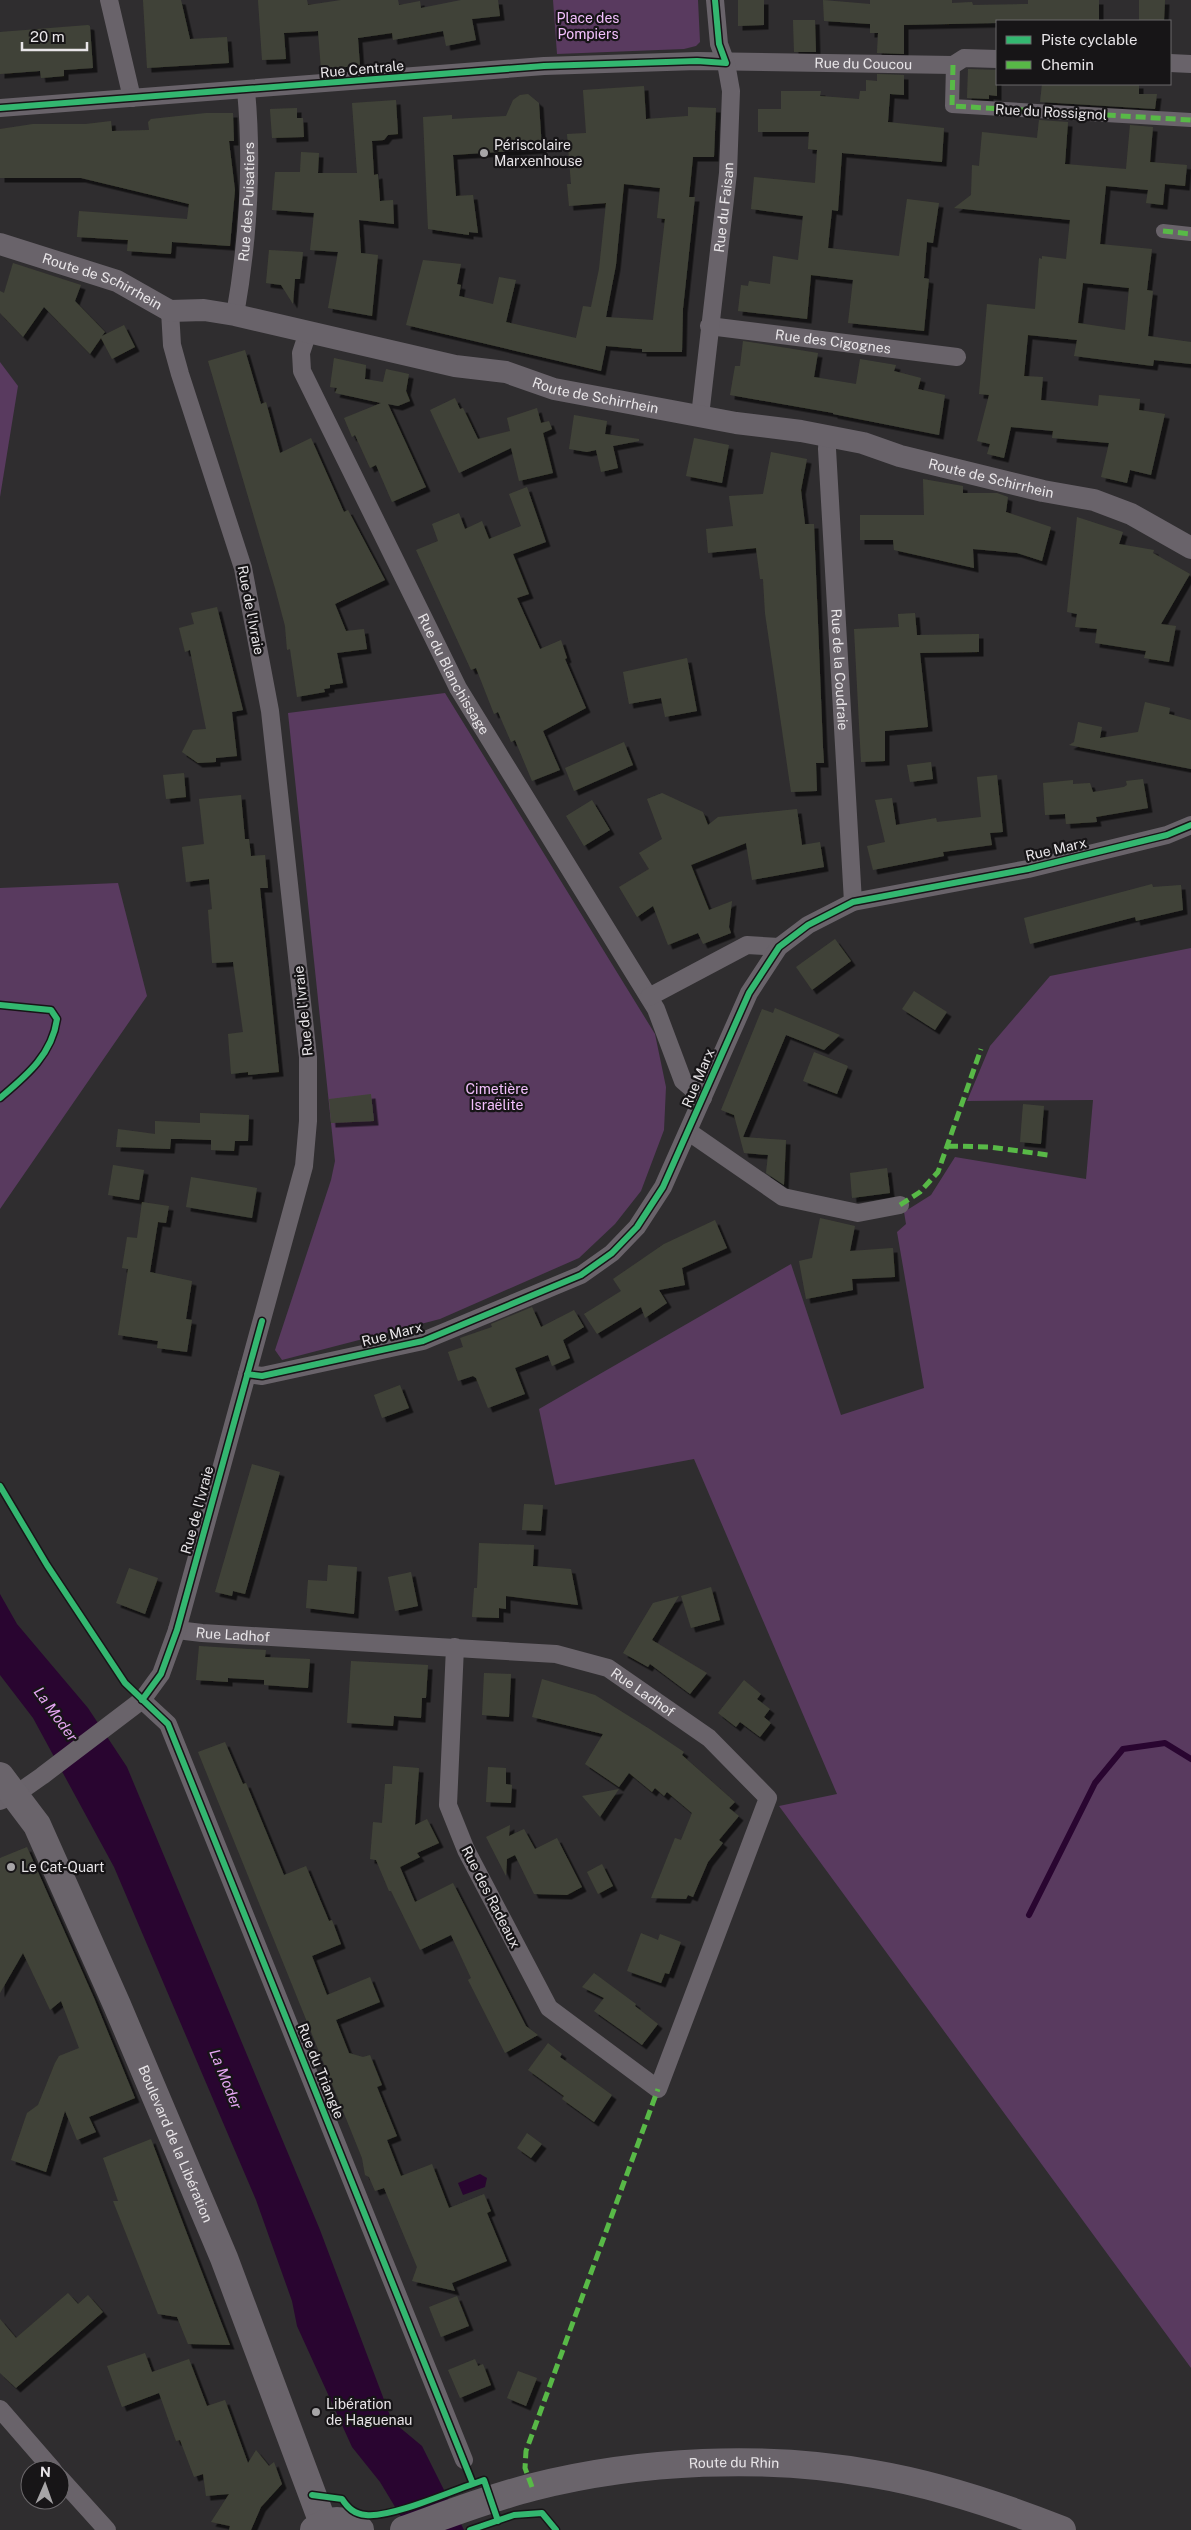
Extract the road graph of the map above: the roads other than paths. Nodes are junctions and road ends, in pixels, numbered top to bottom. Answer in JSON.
{"nodes":[{"id":1,"x":109,"y":0,"type":"edge"},
{"id":2,"x":715,"y":0,"type":"edge"},
{"id":3,"x":996,"y":59,"type":"edge"},
{"id":4,"x":726,"y":63,"type":"junction"},
{"id":5,"x":1171,"y":63,"type":"edge"},
{"id":6,"x":1191,"y":64,"type":"edge"},
{"id":7,"x":953,"y":65,"type":"junction"},
{"id":8,"x":246,"y":90,"type":"junction"},
{"id":9,"x":132,"y":98,"type":"junction"},
{"id":10,"x":0,"y":108,"type":"edge"},
{"id":11,"x":1191,"y":120,"type":"edge"},
{"id":12,"x":1163,"y":232,"type":"dead end"},
{"id":13,"x":1191,"y":234,"type":"edge"},
{"id":14,"x":0,"y":244,"type":"edge"},
{"id":15,"x":170,"y":311,"type":"junction"},
{"id":16,"x":236,"y":315,"type":"junction"},
{"id":17,"x":709,"y":326,"type":"junction"},
{"id":18,"x":308,"y":332,"type":"junction"},
{"id":19,"x":956,"y":357,"type":"dead end"},
{"id":20,"x":700,"y":416,"type":"junction"},
{"id":21,"x":828,"y":436,"type":"junction"},
{"id":22,"x":1191,"y":548,"type":"edge"},
{"id":23,"x":1191,"y":825,"type":"edge"},
{"id":24,"x":853,"y":902,"type":"junction"},
{"id":25,"x":779,"y":947,"type":"junction"},
{"id":26,"x":649,"y":997,"type":"junction"},
{"id":27,"x":703,"y":1098,"type":"junction"},
{"id":28,"x":689,"y":1132,"type":"junction"},
{"id":29,"x":900,"y":1204,"type":"dead end"},
{"id":30,"x":247,"y":1374,"type":"junction"},
{"id":31,"x":177,"y":1630,"type":"junction"},
{"id":32,"x":455,"y":1646,"type":"junction"},
{"id":33,"x":142,"y":1700,"type":"junction"},
{"id":34,"x":5,"y":1791,"type":"edge"},
{"id":35,"x":658,"y":2089,"type":"joint"},
{"id":36,"x":0,"y":2409,"type":"edge"},
{"id":37,"x":44,"y":2460,"type":"edge"},
{"id":38,"x":464,"y":2460,"type":"dead end"},
{"id":39,"x":70,"y":2489,"type":"edge"},
{"id":40,"x":319,"y":2527,"type":"edge"},
{"id":41,"x":107,"y":2530,"type":"edge"},
{"id":42,"x":360,"y":2530,"type":"edge"},
{"id":43,"x":404,"y":2530,"type":"edge"},
{"id":44,"x":1062,"y":2530,"type":"edge"}],
"edges":[{"from":1,"to":9,"type":"street"},
{"from":2,"to":4,"type":"street","name":"Rue du Faisan"},
{"from":3,"to":7,"type":"street","name":"Rue du Coucou"},
{"from":4,"to":7,"type":"street","name":"Rue du Coucou"},
{"from":4,"to":8,"type":"street","name":"Rue Centrale"},
{"from":4,"to":17,"type":"street","name":"Rue du Faisan"},
{"from":5,"to":6,"type":"street"},
{"from":7,"to":11,"type":"street","name":"Rue du Rossignol"},
{"from":8,"to":9,"type":"street","name":"Rue Centrale"},
{"from":8,"to":16,"type":"street","name":"Rue des Puisatiers"},
{"from":9,"to":10,"type":"street","name":"Rue Centrale"},
{"from":12,"to":13,"type":"street"},
{"from":14,"to":15,"type":"street","name":"Route de Schirrhein"},
{"from":15,"to":16,"type":"street","name":"Route de Schirrhein"},
{"from":15,"to":30,"type":"street","name":"Rue de l'Ivraie"},
{"from":16,"to":18,"type":"street","name":"Route de Schirrhein"},
{"from":17,"to":19,"type":"street","name":"Rue des Cigognes"},
{"from":17,"to":20,"type":"street","name":"Rue du Faisan"},
{"from":18,"to":20,"type":"street","name":"Route de Schirrhein"},
{"from":18,"to":26,"type":"street","name":"Rue du Blanchissage"},
{"from":20,"to":21,"type":"street","name":"Route de Schirrhein"},
{"from":21,"to":22,"type":"street","name":"Route de Schirrhein"},
{"from":21,"to":24,"type":"street","name":"Rue de la Coudraie"},
{"from":23,"to":24,"type":"street","name":"Rue Marx"},
{"from":24,"to":25,"type":"street","name":"Rue Marx"},
{"from":25,"to":26,"type":"street"},
{"from":25,"to":27,"type":"street","name":"Rue Marx"},
{"from":26,"to":27,"type":"street","name":"Rue du Blanchissage"},
{"from":27,"to":28,"type":"street","name":"Rue Marx"},
{"from":28,"to":29,"type":"street"},
{"from":28,"to":30,"type":"street","name":"Rue Marx"},
{"from":30,"to":31,"type":"street","name":"Rue de l'Ivraie"},
{"from":31,"to":32,"type":"street","name":"Rue Ladhof"},
{"from":31,"to":33,"type":"street","name":"Rue de l'Ivraie"},
{"from":32,"to":35,"type":"street","name":"Rue des Radeaux"},
{"from":32,"to":35,"type":"street","name":"Rue Ladhof"},
{"from":33,"to":34,"type":"street","name":"Rue de l'Ivraie"},
{"from":33,"to":38,"type":"street","name":"Rue du Triangle"},
{"from":34,"to":40,"type":"main road","name":"Boulevard de la Libération"},
{"from":36,"to":37,"type":"street"},
{"from":39,"to":41,"type":"street"},
{"from":40,"to":42,"type":"main road"},
{"from":43,"to":44,"type":"main road","name":"Route du Rhin"}]}
